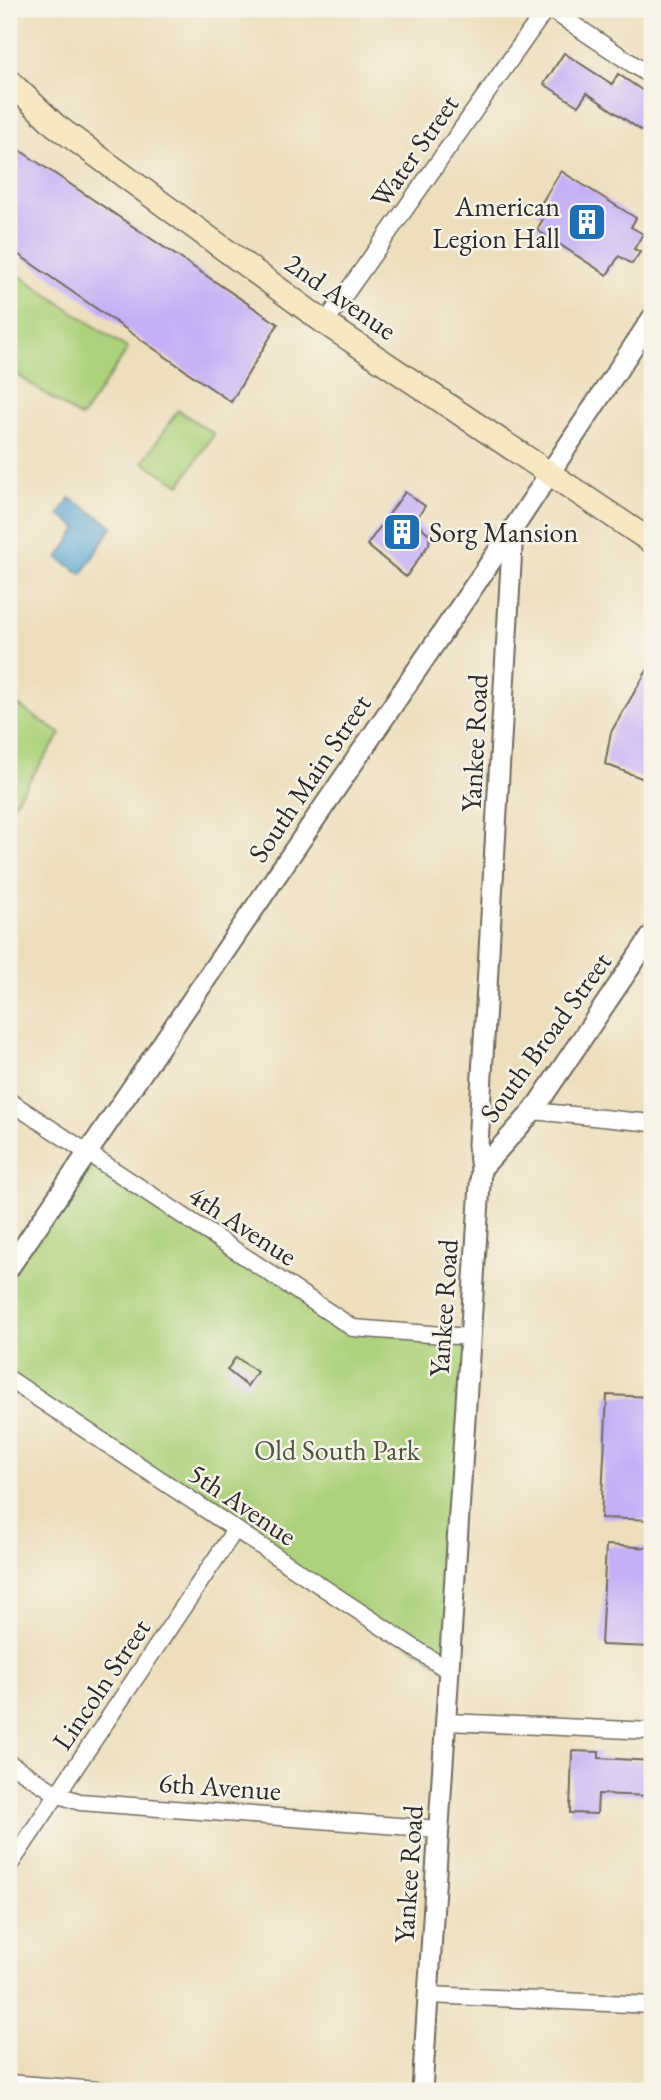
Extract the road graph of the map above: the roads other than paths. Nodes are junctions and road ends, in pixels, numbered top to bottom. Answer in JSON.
{"nodes":[{"id":1,"x":548,"y":9,"type":"edge"},
{"id":2,"x":652,"y":77,"type":"edge"},
{"id":3,"x":9,"y":81,"type":"edge"},
{"id":4,"x":652,"y":318,"type":"edge"},
{"id":5,"x":325,"y":323,"type":"junction"},
{"id":6,"x":550,"y":473,"type":"junction"},
{"id":7,"x":513,"y":529,"type":"junction"},
{"id":8,"x":652,"y":542,"type":"edge"},
{"id":9,"x":652,"y":935,"type":"edge"},
{"id":10,"x":9,"y":1101,"type":"edge"},
{"id":11,"x":533,"y":1111,"type":"junction"},
{"id":12,"x":652,"y":1123,"type":"edge"},
{"id":13,"x":85,"y":1154,"type":"junction"},
{"id":14,"x":481,"y":1169,"type":"junction"},
{"id":15,"x":9,"y":1268,"type":"edge"},
{"id":16,"x":470,"y":1337,"type":"junction"},
{"id":17,"x":9,"y":1379,"type":"edge"},
{"id":18,"x":234,"y":1530,"type":"junction"},
{"id":19,"x":449,"y":1671,"type":"junction"},
{"id":20,"x":447,"y":1721,"type":"junction"},
{"id":21,"x":652,"y":1731,"type":"edge"},
{"id":22,"x":9,"y":1763,"type":"edge"},
{"id":23,"x":59,"y":1795,"type":"junction"},
{"id":24,"x":438,"y":1829,"type":"junction"},
{"id":25,"x":9,"y":1866,"type":"edge"},
{"id":26,"x":429,"y":1995,"type":"junction"},
{"id":27,"x":652,"y":2005,"type":"edge"},
{"id":28,"x":9,"y":2083,"type":"edge"},
{"id":29,"x":109,"y":2091,"type":"edge"},
{"id":30,"x":422,"y":2091,"type":"edge"}],
"edges":[{"from":1,"to":2,"type":"street"},
{"from":1,"to":5,"type":"street","name":"Water Street"},
{"from":3,"to":5,"type":"main road","name":"2nd Avenue"},
{"from":4,"to":6,"type":"street","name":"South Main Street"},
{"from":5,"to":6,"type":"main road","name":"2nd Avenue"},
{"from":6,"to":7,"type":"street","name":"South Main Street"},
{"from":6,"to":8,"type":"main road","name":"2nd Avenue"},
{"from":7,"to":13,"type":"street","name":"South Main Street"},
{"from":7,"to":14,"type":"street","name":"Yankee Road"},
{"from":9,"to":11,"type":"street","name":"South Broad Street"},
{"from":10,"to":13,"type":"street","name":"4th Avenue"},
{"from":11,"to":12,"type":"street"},
{"from":11,"to":14,"type":"street","name":"South Broad Street"},
{"from":13,"to":15,"type":"street","name":"South Main Street"},
{"from":13,"to":16,"type":"street","name":"4th Avenue"},
{"from":14,"to":16,"type":"street","name":"Yankee Road"},
{"from":16,"to":19,"type":"street","name":"Yankee Road"},
{"from":17,"to":18,"type":"street","name":"5th Avenue"},
{"from":18,"to":19,"type":"street","name":"5th Avenue"},
{"from":18,"to":23,"type":"street","name":"Lincoln Street"},
{"from":19,"to":20,"type":"street","name":"Yankee Road"},
{"from":20,"to":21,"type":"street"},
{"from":20,"to":24,"type":"street","name":"Yankee Road"},
{"from":22,"to":23,"type":"street","name":"6th Avenue"},
{"from":23,"to":24,"type":"street","name":"6th Avenue"},
{"from":23,"to":25,"type":"street","name":"Lincoln Street"},
{"from":24,"to":26,"type":"street","name":"Yankee Road"},
{"from":26,"to":27,"type":"street"},
{"from":26,"to":30,"type":"street","name":"Yankee Road"},
{"from":28,"to":29,"type":"street"}]}
